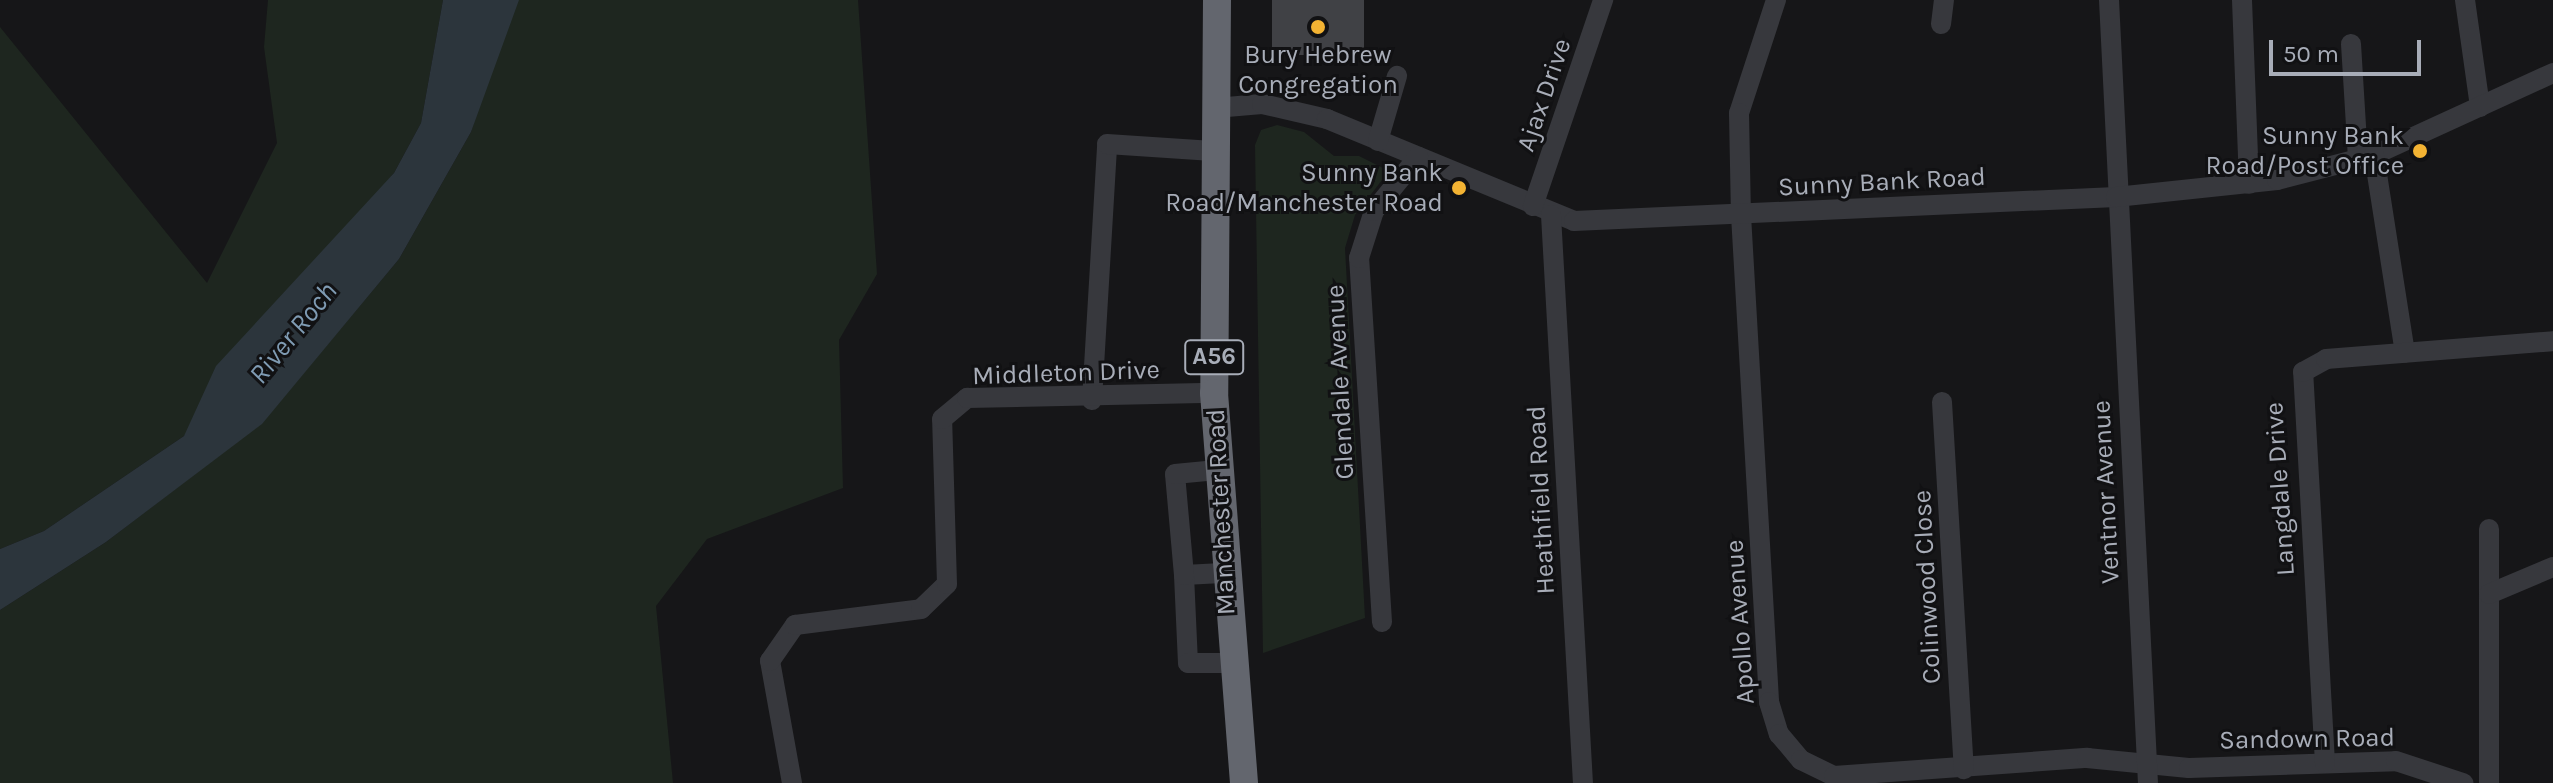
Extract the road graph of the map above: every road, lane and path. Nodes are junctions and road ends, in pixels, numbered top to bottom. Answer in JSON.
{"nodes":[{"id":1,"x":1217,"y":0,"type":"edge"},
{"id":2,"x":1603,"y":0,"type":"edge"},
{"id":3,"x":1776,"y":0,"type":"edge"},
{"id":4,"x":1944,"y":0,"type":"edge"},
{"id":5,"x":2109,"y":0,"type":"edge"},
{"id":6,"x":2242,"y":0,"type":"edge"},
{"id":7,"x":2465,"y":0,"type":"edge"},
{"id":8,"x":1941,"y":24,"type":"dead end"},
{"id":9,"x":2351,"y":44,"type":"dead end"},
{"id":10,"x":2553,"y":73,"type":"edge"},
{"id":11,"x":1397,"y":76,"type":"dead end"},
{"id":12,"x":2480,"y":107,"type":"junction"},
{"id":13,"x":1215,"y":108,"type":"junction"},
{"id":14,"x":1311,"y":115,"type":"junction"},
{"id":15,"x":1316,"y":136,"type":"dead end"},
{"id":16,"x":1376,"y":140,"type":"junction"},
{"id":17,"x":1355,"y":150,"type":"dead end"},
{"id":18,"x":1213,"y":151,"type":"junction"},
{"id":19,"x":1418,"y":157,"type":"junction"},
{"id":20,"x":2366,"y":157,"type":"junction"},
{"id":21,"x":2249,"y":184,"type":"junction"},
{"id":22,"x":2116,"y":197,"type":"junction"},
{"id":23,"x":1542,"y":210,"type":"junction"},
{"id":24,"x":1741,"y":215,"type":"junction"},
{"id":25,"x":2553,"y":341,"type":"edge"},
{"id":26,"x":2405,"y":353,"type":"junction"},
{"id":27,"x":1214,"y":393,"type":"junction"},
{"id":28,"x":1092,"y":400,"type":"junction"},
{"id":29,"x":1942,"y":402,"type":"dead end"},
{"id":30,"x":1217,"y":470,"type":"junction"},
{"id":31,"x":2489,"y":529,"type":"dead end"},
{"id":32,"x":2553,"y":567,"type":"edge"},
{"id":33,"x":1222,"y":573,"type":"junction"},
{"id":34,"x":1184,"y":575,"type":"junction"},
{"id":35,"x":2489,"y":594,"type":"junction"},
{"id":36,"x":1382,"y":622,"type":"dead end"},
{"id":37,"x":1232,"y":663,"type":"junction"},
{"id":38,"x":2325,"y":763,"type":"junction"},
{"id":39,"x":1964,"y":769,"type":"junction"},
{"id":40,"x":2148,"y":774,"type":"edge"},
{"id":41,"x":792,"y":783,"type":"edge"},
{"id":42,"x":1244,"y":783,"type":"edge"},
{"id":43,"x":1583,"y":783,"type":"edge"},
{"id":44,"x":2463,"y":783,"type":"edge"},
{"id":45,"x":2489,"y":783,"type":"edge"}],
"edges":[{"from":1,"to":13,"type":"highway","name":"Manchester Road","number":"A56"},
{"from":2,"to":23,"type":"street","name":"Ajax Drive"},
{"from":3,"to":24,"type":"street","name":"Apollo Avenue"},
{"from":4,"to":8,"type":"street"},
{"from":5,"to":22,"type":"street","name":"Ventnor Avenue"},
{"from":6,"to":21,"type":"street"},
{"from":7,"to":12,"type":"street"},
{"from":9,"to":20,"type":"street"},
{"from":10,"to":12,"type":"street","name":"Sunny Bank Road"},
{"from":11,"to":16,"type":"street"},
{"from":12,"to":20,"type":"street","name":"Sunny Bank Road"},
{"from":13,"to":14,"type":"street","name":"Sunny Bank Road"},
{"from":13,"to":18,"type":"highway","name":"Manchester Road","number":"A56"},
{"from":14,"to":15,"type":"street"},
{"from":14,"to":16,"type":"street","name":"Sunny Bank Road"},
{"from":16,"to":17,"type":"street"},
{"from":16,"to":19,"type":"street","name":"Sunny Bank Road"},
{"from":18,"to":27,"type":"highway","name":"Manchester Road","number":"A56"},
{"from":18,"to":28,"type":"street"},
{"from":19,"to":23,"type":"street","name":"Sunny Bank Road"},
{"from":19,"to":36,"type":"street","name":"Glendale Avenue"},
{"from":20,"to":21,"type":"street","name":"Sunny Bank Road"},
{"from":20,"to":26,"type":"street"},
{"from":21,"to":22,"type":"street","name":"Sunny Bank Road"},
{"from":22,"to":24,"type":"street","name":"Sunny Bank Road"},
{"from":22,"to":40,"type":"street","name":"Ventnor Avenue"},
{"from":23,"to":24,"type":"street","name":"Sunny Bank Road"},
{"from":23,"to":43,"type":"street","name":"Heathfield Road"},
{"from":24,"to":39,"type":"street","name":"Apollo Avenue"},
{"from":25,"to":26,"type":"street","name":"Langdale Drive"},
{"from":26,"to":38,"type":"street","name":"Langdale Drive"},
{"from":27,"to":28,"type":"street","name":"Middleton Drive"},
{"from":27,"to":30,"type":"highway","name":"Manchester Road","number":"A56"},
{"from":28,"to":41,"type":"street","name":"Middleton Drive"},
{"from":29,"to":39,"type":"street","name":"Colinwood Close"},
{"from":30,"to":33,"type":"highway","name":"Manchester Road","number":"A56"},
{"from":30,"to":34,"type":"street"},
{"from":31,"to":35,"type":"street"},
{"from":32,"to":35,"type":"street"},
{"from":33,"to":34,"type":"street"},
{"from":33,"to":37,"type":"highway","name":"Manchester Road","number":"A56"},
{"from":34,"to":37,"type":"street"},
{"from":35,"to":45,"type":"street"},
{"from":37,"to":42,"type":"highway","name":"Manchester Road","number":"A56"},
{"from":38,"to":40,"type":"street","name":"Sandown Road"},
{"from":38,"to":44,"type":"street","name":"Sandown Road"},
{"from":39,"to":40,"type":"street","name":"Apollo Avenue"}]}
